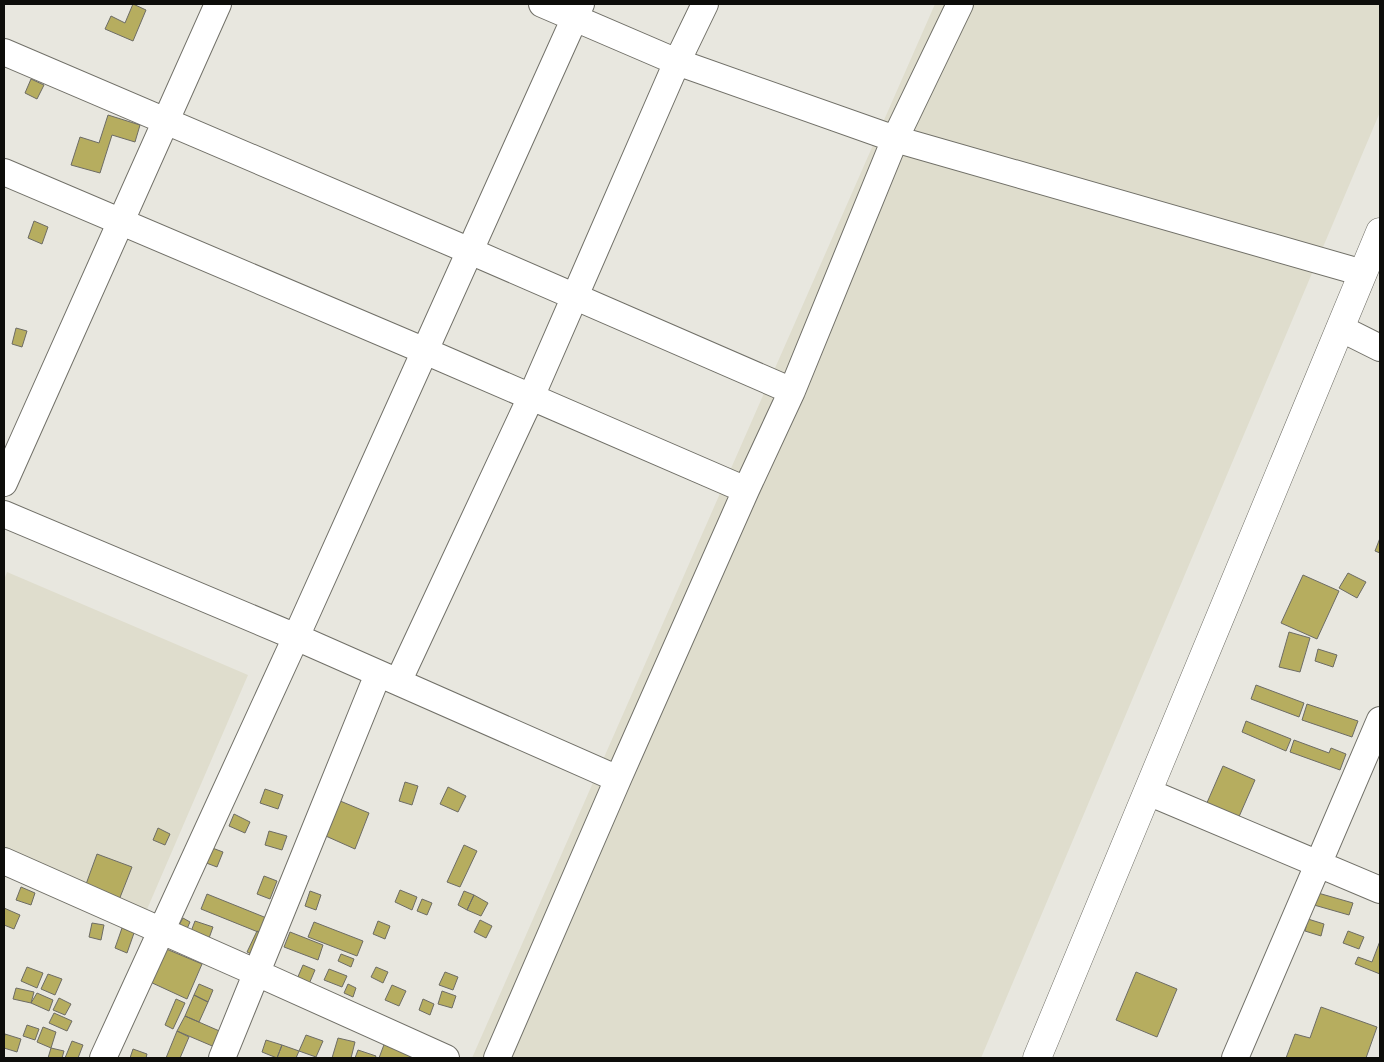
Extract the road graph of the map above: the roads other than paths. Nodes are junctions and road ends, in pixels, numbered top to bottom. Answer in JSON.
{"nodes":[{"id":1,"x":218,"y":4,"type":"edge"},
{"id":2,"x":542,"y":4,"type":"edge"},
{"id":3,"x":705,"y":4,"type":"edge"},
{"id":4,"x":960,"y":4,"type":"edge"},
{"id":5,"x":578,"y":11,"type":"edge"},
{"id":6,"x":4,"y":52,"type":"edge"},
{"id":7,"x":678,"y":62,"type":"junction"},
{"id":8,"x":166,"y":121,"type":"junction"},
{"id":9,"x":895,"y":139,"type":"junction"},
{"id":10,"x":4,"y":174,"type":"edge"},
{"id":11,"x":121,"y":222,"type":"junction"},
{"id":12,"x":1380,"y":232,"type":"edge"},
{"id":13,"x":470,"y":251,"type":"junction"},
{"id":14,"x":1363,"y":273,"type":"junction"},
{"id":15,"x":575,"y":297,"type":"junction"},
{"id":16,"x":1340,"y":328,"type":"junction"},
{"id":17,"x":1380,"y":348,"type":"edge"},
{"id":18,"x":425,"y":351,"type":"junction"},
{"id":19,"x":792,"y":391,"type":"junction"},
{"id":20,"x":531,"y":397,"type":"junction"},
{"id":21,"x":4,"y":483,"type":"edge"},
{"id":22,"x":746,"y":490,"type":"junction"},
{"id":23,"x":4,"y":514,"type":"edge"},
{"id":24,"x":296,"y":638,"type":"junction"},
{"id":25,"x":388,"y":678,"type":"junction"},
{"id":26,"x":1380,"y":720,"type":"edge"},
{"id":27,"x":618,"y":778,"type":"junction"},
{"id":28,"x":1148,"y":792,"type":"junction"},
{"id":29,"x":4,"y":861,"type":"edge"},
{"id":30,"x":1318,"y":863,"type":"junction"},
{"id":31,"x":1380,"y":890,"type":"edge"},
{"id":32,"x":161,"y":930,"type":"junction"},
{"id":33,"x":257,"y":973,"type":"junction"},
{"id":34,"x":102,"y":1058,"type":"edge"},
{"id":35,"x":222,"y":1058,"type":"edge"},
{"id":36,"x":446,"y":1058,"type":"edge"},
{"id":37,"x":497,"y":1058,"type":"edge"},
{"id":38,"x":1037,"y":1058,"type":"edge"},
{"id":39,"x":1235,"y":1058,"type":"edge"}],
"edges":[{"from":1,"to":8,"type":"street"},
{"from":2,"to":5,"type":"street"},
{"from":3,"to":7,"type":"street"},
{"from":4,"to":9,"type":"street"},
{"from":5,"to":7,"type":"street"},
{"from":5,"to":13,"type":"street"},
{"from":6,"to":8,"type":"street"},
{"from":7,"to":9,"type":"street"},
{"from":7,"to":15,"type":"street"},
{"from":8,"to":11,"type":"street"},
{"from":8,"to":13,"type":"street"},
{"from":9,"to":14,"type":"street"},
{"from":9,"to":19,"type":"street"},
{"from":10,"to":11,"type":"street"},
{"from":11,"to":18,"type":"street"},
{"from":11,"to":21,"type":"street"},
{"from":12,"to":14,"type":"street"},
{"from":13,"to":15,"type":"street"},
{"from":13,"to":18,"type":"street"},
{"from":14,"to":16,"type":"street"},
{"from":15,"to":19,"type":"street"},
{"from":15,"to":20,"type":"street"},
{"from":16,"to":17,"type":"street"},
{"from":16,"to":28,"type":"street"},
{"from":18,"to":20,"type":"street"},
{"from":18,"to":24,"type":"street"},
{"from":19,"to":22,"type":"street"},
{"from":20,"to":22,"type":"street"},
{"from":20,"to":25,"type":"street"},
{"from":22,"to":27,"type":"street"},
{"from":23,"to":24,"type":"street"},
{"from":24,"to":25,"type":"street"},
{"from":24,"to":32,"type":"street"},
{"from":25,"to":27,"type":"street"},
{"from":25,"to":33,"type":"street"},
{"from":26,"to":30,"type":"street"},
{"from":27,"to":37,"type":"street"},
{"from":28,"to":30,"type":"street"},
{"from":28,"to":38,"type":"street"},
{"from":29,"to":32,"type":"street"},
{"from":30,"to":31,"type":"street"},
{"from":30,"to":39,"type":"street"},
{"from":32,"to":33,"type":"street"},
{"from":32,"to":34,"type":"street"},
{"from":33,"to":35,"type":"street"},
{"from":33,"to":36,"type":"street"}]}
